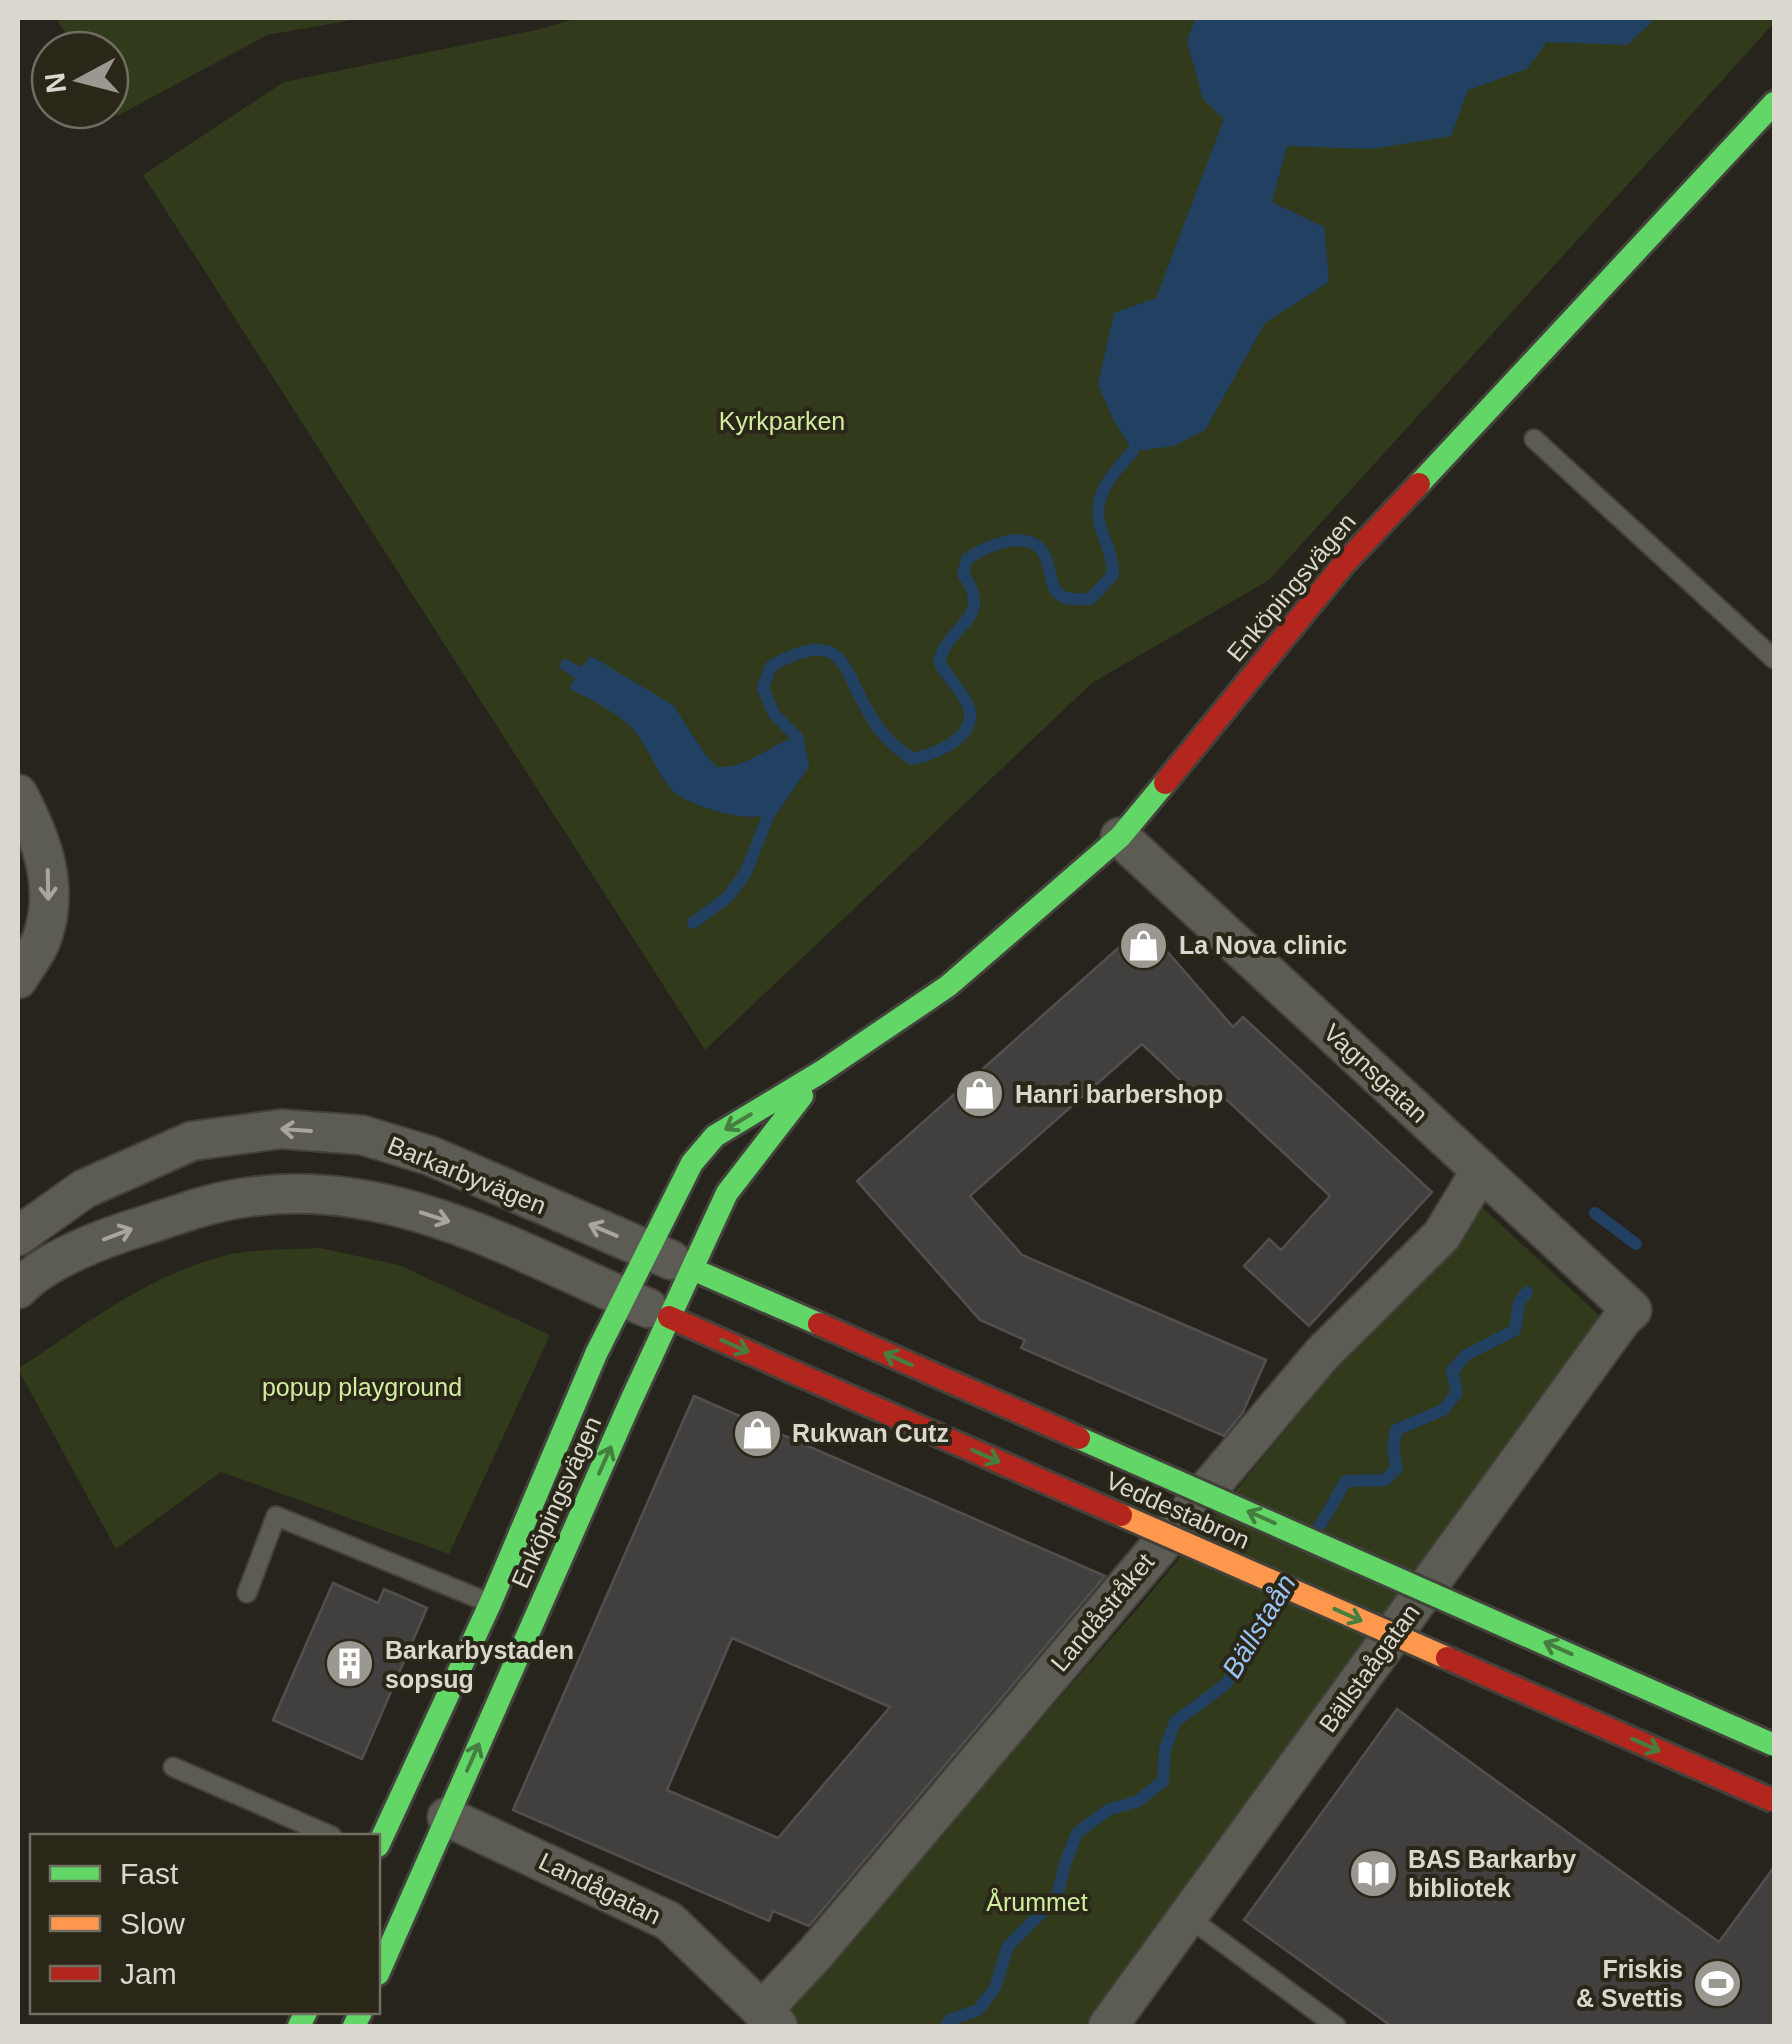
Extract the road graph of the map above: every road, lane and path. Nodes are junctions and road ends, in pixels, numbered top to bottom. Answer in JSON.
{"nodes":[{"id":1,"x":1774,"y":103,"type":"edge"},
{"id":2,"x":1534,"y":439,"type":"dead end"},
{"id":3,"x":1774,"y":659,"type":"edge"},
{"id":4,"x":18,"y":794,"type":"edge"},
{"id":5,"x":1120,"y":837,"type":"junction"},
{"id":6,"x":18,"y":979,"type":"edge"},
{"id":7,"x":821,"y":1072,"type":"junction"},
{"id":8,"x":1481,"y":1170,"type":"junction"},
{"id":9,"x":18,"y":1236,"type":"edge"},
{"id":10,"x":648,"y":1249,"type":"junction"},
{"id":11,"x":692,"y":1269,"type":"junction"},
{"id":12,"x":21,"y":1275,"type":"edge"},
{"id":13,"x":625,"y":1298,"type":"junction"},
{"id":14,"x":1632,"y":1310,"type":"joint"},
{"id":15,"x":669,"y":1317,"type":"junction"},
{"id":16,"x":1433,"y":1580,"type":"junction"},
{"id":17,"x":246,"y":1593,"type":"dead end"},
{"id":18,"x":1472,"y":1600,"type":"dead end"},
{"id":19,"x":490,"y":1604,"type":"junction"},
{"id":20,"x":1774,"y":1745,"type":"edge"},
{"id":21,"x":173,"y":1768,"type":"dead end"},
{"id":22,"x":1774,"y":1801,"type":"edge"},
{"id":23,"x":447,"y":1817,"type":"junction"},
{"id":24,"x":327,"y":1834,"type":"edge"},
{"id":25,"x":395,"y":1863,"type":"edge"},
{"id":26,"x":1188,"y":1916,"type":"junction"},
{"id":27,"x":380,"y":1961,"type":"edge"},
{"id":28,"x":770,"y":2019,"type":"edge"},
{"id":29,"x":1108,"y":2026,"type":"edge"},
{"id":30,"x":1336,"y":2026,"type":"edge"}],
"edges":[{"from":1,"to":5,"type":"street","name":"Enköpingsvägen"},
{"from":2,"to":3,"type":"lane"},
{"from":4,"to":6,"type":"street","one_way":true},
{"from":5,"to":7,"type":"street","name":"Enköpingsvägen"},
{"from":5,"to":8,"type":"street","name":"Vagnsgatan"},
{"from":7,"to":10,"type":"street","name":"Enköpingsvägen","one_way":true},
{"from":7,"to":11,"type":"street","name":"Enköpingsvägen"},
{"from":8,"to":14,"type":"street","name":"Vagnsgatan"},
{"from":8,"to":28,"type":"street","name":"Landåstråket"},
{"from":10,"to":9,"type":"street","name":"Barkarbyvägen","one_way":true},
{"from":10,"to":11,"type":"street","name":"Barkarbyvägen"},
{"from":10,"to":13,"type":"street","name":"Enköpingsvägen"},
{"from":11,"to":15,"type":"street","name":"Enköpingsvägen"},
{"from":20,"to":11,"type":"street","name":"Veddestabron","one_way":true,"bridge":true},
{"from":12,"to":13,"type":"street","name":"Barkarbyvägen","one_way":true},
{"from":13,"to":15,"type":"street","name":"Barkarbyvägen"},
{"from":13,"to":19,"type":"street","name":"Enköpingsvägen"},
{"from":14,"to":16,"type":"street","name":"Bällstaågatan"},
{"from":15,"to":22,"type":"street","name":"Veddestabron","one_way":true,"bridge":true},
{"from":23,"to":15,"type":"street","name":"Enköpingsvägen","one_way":true},
{"from":16,"to":18,"type":"lane"},
{"from":16,"to":26,"type":"street","name":"Bällstaågatan"},
{"from":17,"to":19,"type":"lane"},
{"from":19,"to":25,"type":"street","name":"Enköpingsvägen"},
{"from":21,"to":24,"type":"lane"},
{"from":23,"to":25,"type":"street","name":"Enköpingsvägen"},
{"from":23,"to":28,"type":"street","name":"Landågatan"},
{"from":25,"to":27,"type":"street","name":"Enköpingsvägen"},
{"from":26,"to":29,"type":"street","name":"Bällstaågatan"},
{"from":26,"to":30,"type":"lane"}]}
